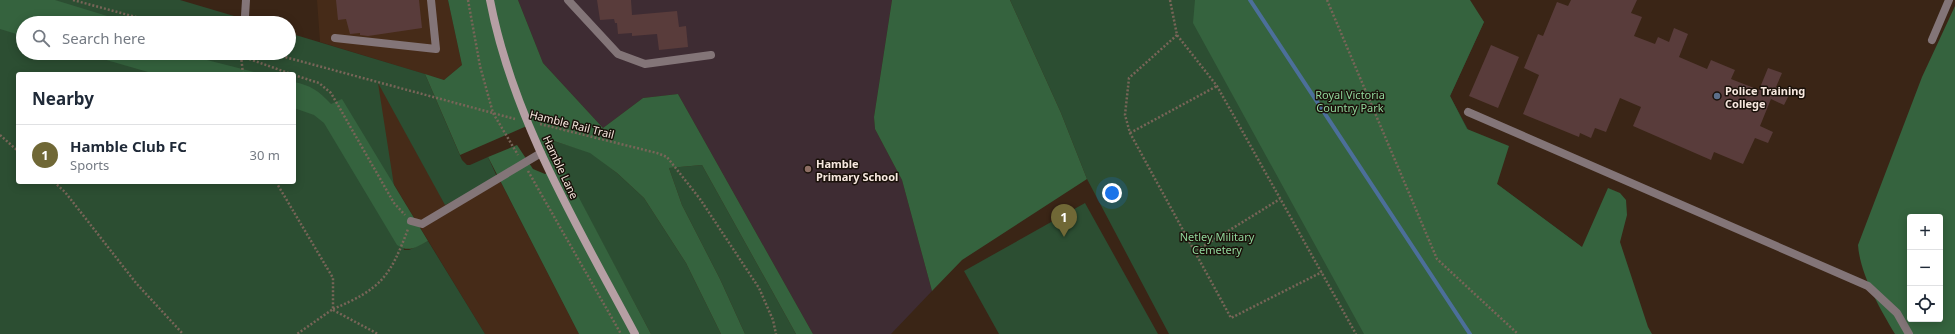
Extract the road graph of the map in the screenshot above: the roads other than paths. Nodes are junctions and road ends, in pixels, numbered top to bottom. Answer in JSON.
{"nodes":[{"id":1,"x":246,"y":0,"type":"edge"},
{"id":2,"x":431,"y":0,"type":"edge"},
{"id":3,"x":490,"y":0,"type":"edge"},
{"id":4,"x":568,"y":0,"type":"edge"},
{"id":5,"x":1950,"y":0,"type":"edge"},
{"id":6,"x":245,"y":16,"type":"dead end"},
{"id":7,"x":335,"y":38,"type":"dead end"},
{"id":8,"x":1932,"y":40,"type":"dead end"},
{"id":9,"x":711,"y":55,"type":"dead end"},
{"id":10,"x":1468,"y":112,"type":"dead end"},
{"id":11,"x":541,"y":153,"type":"junction"},
{"id":12,"x":411,"y":221,"type":"road end"},
{"id":13,"x":635,"y":334,"type":"edge"},
{"id":14,"x":1909,"y":334,"type":"edge"}],
"edges":[{"from":1,"to":6,"type":"street"},
{"from":2,"to":7,"type":"street"},
{"from":3,"to":11,"type":"main road","name":"Hamble Lane"},
{"from":4,"to":9,"type":"street"},
{"from":5,"to":8,"type":"street"},
{"from":10,"to":14,"type":"street"},
{"from":11,"to":12,"type":"street"},
{"from":11,"to":13,"type":"main road","name":"Hamble Lane"}]}
